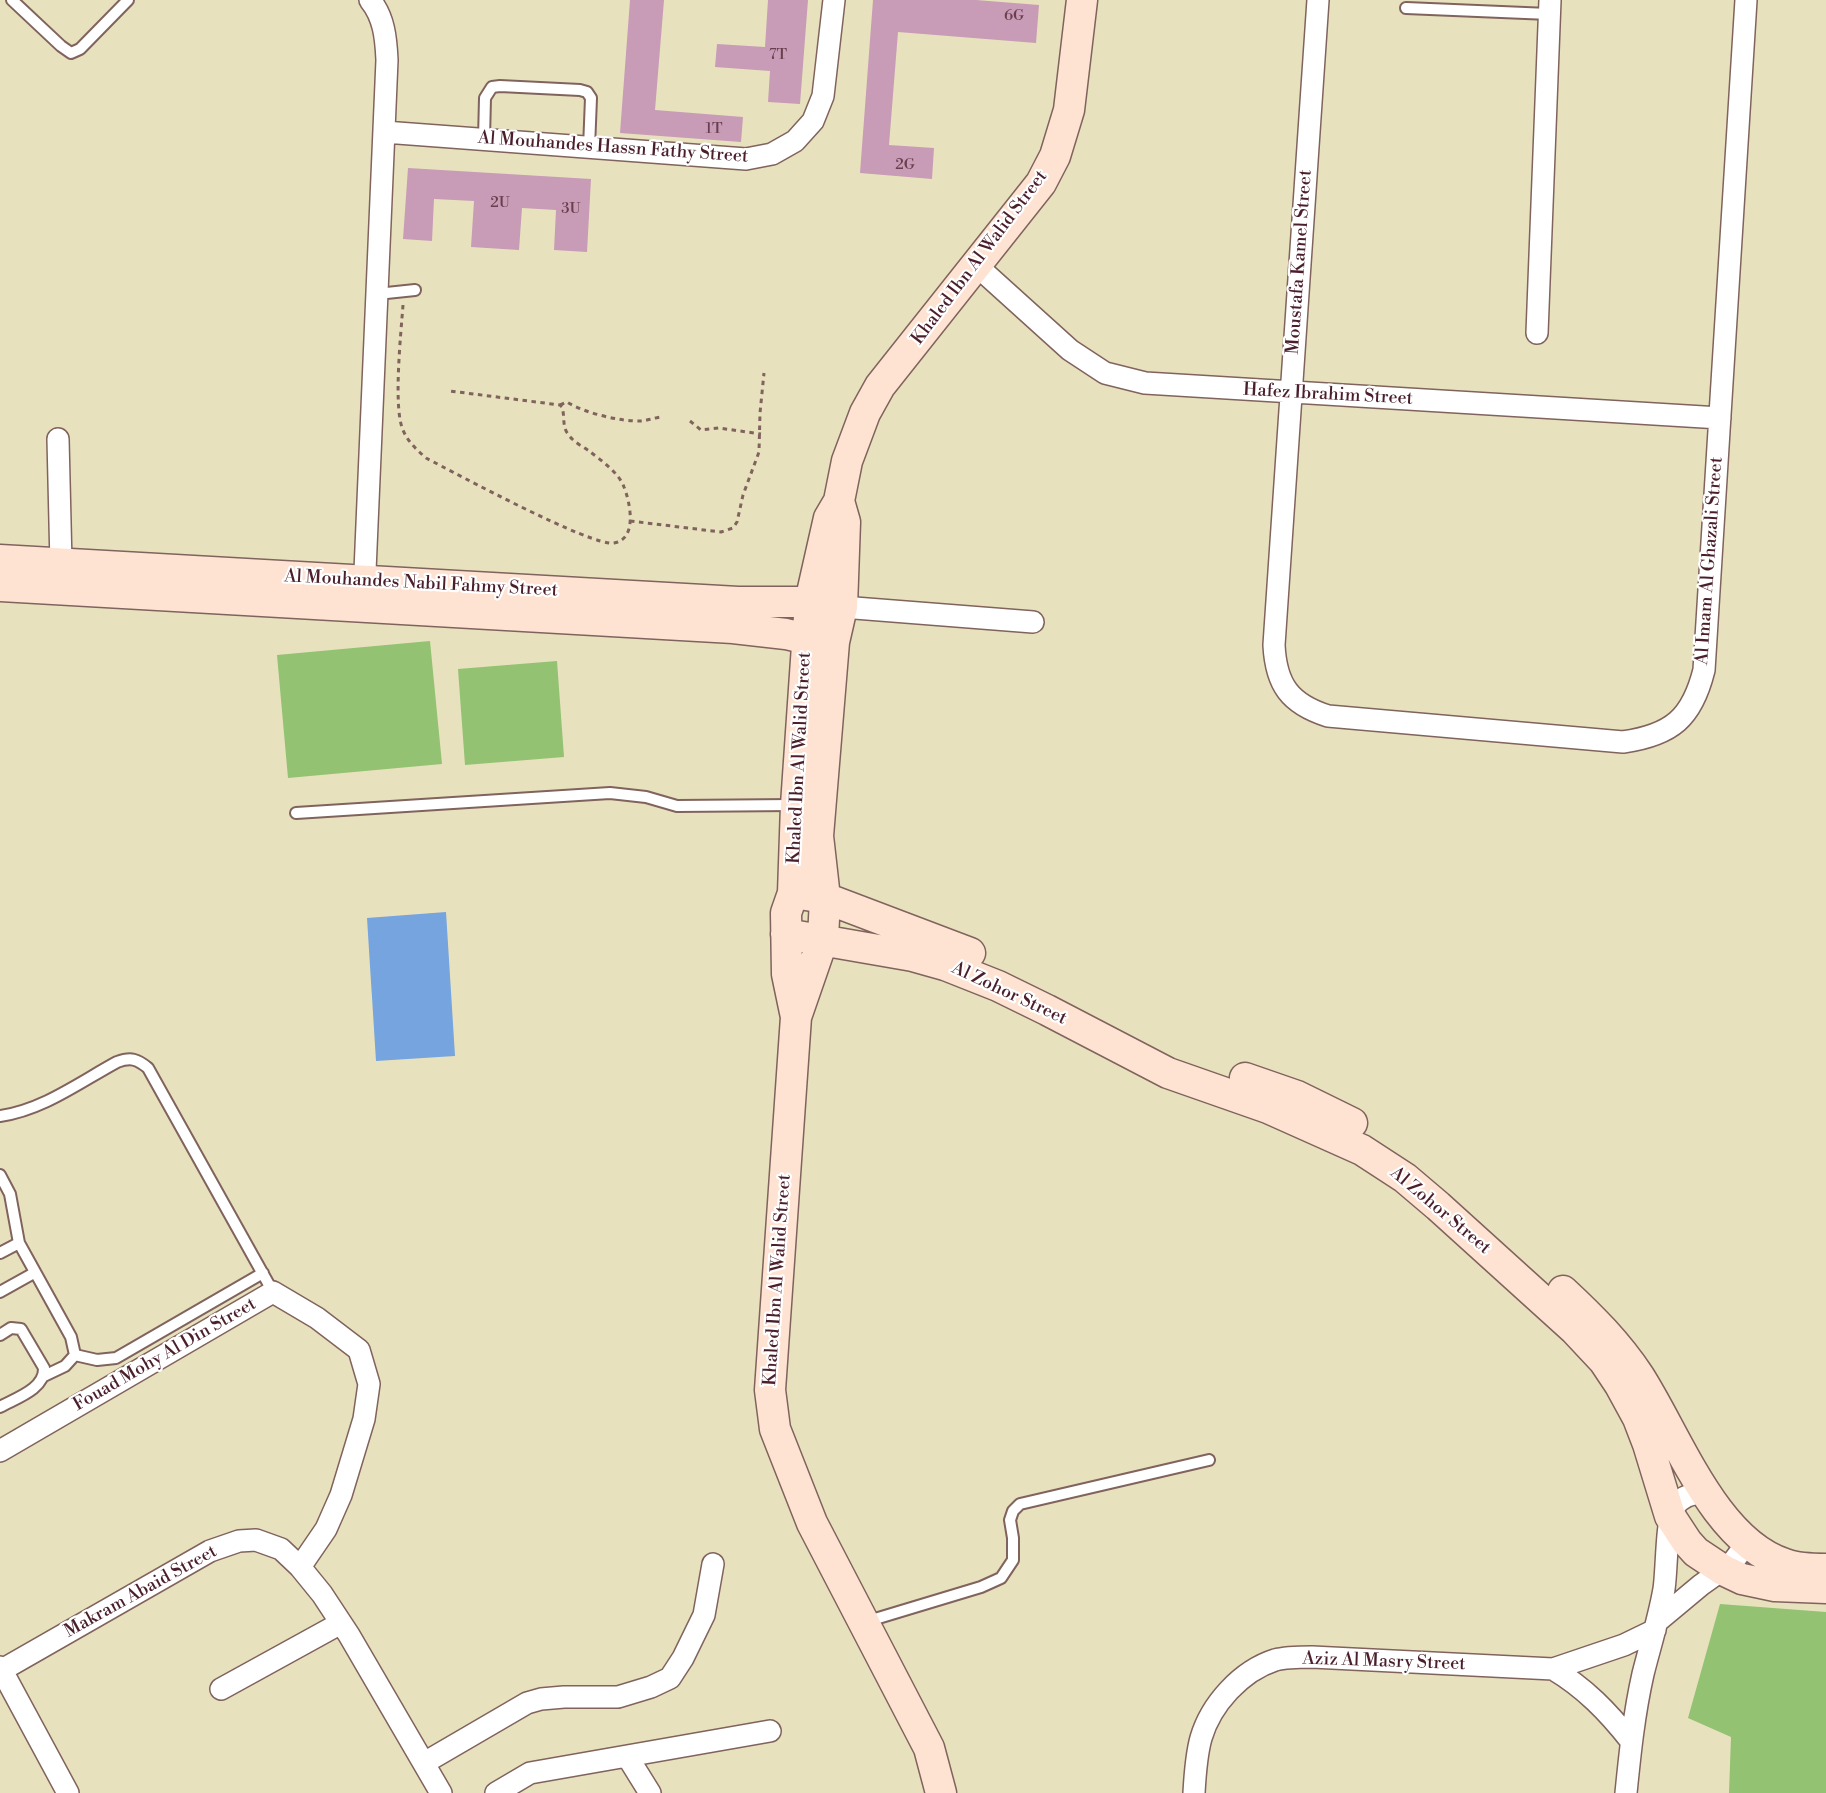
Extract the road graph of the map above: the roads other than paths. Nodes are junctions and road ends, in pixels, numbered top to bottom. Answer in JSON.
{"nodes":[{"id":1,"x":12,"y":0,"type":"edge"},
{"id":2,"x":128,"y":0,"type":"edge"},
{"id":3,"x":370,"y":0,"type":"edge"},
{"id":4,"x":834,"y":0,"type":"edge"},
{"id":5,"x":1082,"y":0,"type":"edge"},
{"id":6,"x":1318,"y":0,"type":"edge"},
{"id":7,"x":1746,"y":0,"type":"edge"},
{"id":8,"x":1550,"y":7,"type":"edge"},
{"id":9,"x":1406,"y":8,"type":"dead end"},
{"id":10,"x":384,"y":132,"type":"junction"},
{"id":11,"x":484,"y":140,"type":"junction"},
{"id":12,"x":589,"y":147,"type":"junction"},
{"id":13,"x":977,"y":266,"type":"junction"},
{"id":14,"x":415,"y":290,"type":"dead end"},
{"id":15,"x":377,"y":294,"type":"junction"},
{"id":16,"x":1537,"y":333,"type":"dead end"},
{"id":17,"x":1291,"y":392,"type":"junction"},
{"id":18,"x":1720,"y":418,"type":"junction"},
{"id":19,"x":58,"y":440,"type":"dead end"},
{"id":20,"x":839,"y":501,"type":"junction"},
{"id":21,"x":0,"y":560,"type":"edge"},
{"id":22,"x":61,"y":564,"type":"junction"},
{"id":23,"x":0,"y":586,"type":"edge"},
{"id":24,"x":364,"y":593,"type":"junction"},
{"id":25,"x":810,"y":602,"type":"junction"},
{"id":26,"x":842,"y":606,"type":"junction"},
{"id":27,"x":1033,"y":622,"type":"dead end"},
{"id":28,"x":821,"y":641,"type":"junction"},
{"id":29,"x":1294,"y":699,"type":"joint"},
{"id":30,"x":796,"y":805,"type":"junction"},
{"id":31,"x":296,"y":813,"type":"dead end"},
{"id":32,"x":793,"y":893,"type":"junction"},
{"id":33,"x":825,"y":898,"type":"junction"},
{"id":34,"x":786,"y":934,"type":"junction"},
{"id":35,"x":823,"y":939,"type":"junction"},
{"id":36,"x":796,"y":1017,"type":"junction"},
{"id":37,"x":0,"y":1116,"type":"edge"},
{"id":38,"x":0,"y":1175,"type":"edge"},
{"id":39,"x":19,"y":1243,"type":"junction"},
{"id":40,"x":0,"y":1253,"type":"edge"},
{"id":41,"x":34,"y":1273,"type":"junction"},
{"id":42,"x":263,"y":1273,"type":"junction"},
{"id":43,"x":0,"y":1292,"type":"edge"},
{"id":44,"x":273,"y":1292,"type":"junction"},
{"id":45,"x":0,"y":1335,"type":"edge"},
{"id":46,"x":75,"y":1355,"type":"junction"},
{"id":47,"x":44,"y":1376,"type":"junction"},
{"id":48,"x":0,"y":1407,"type":"edge"},
{"id":49,"x":0,"y":1451,"type":"edge"},
{"id":50,"x":1209,"y":1460,"type":"dead end"},
{"id":51,"x":1706,"y":1492,"type":"junction"},
{"id":52,"x":1670,"y":1516,"type":"junction"},
{"id":53,"x":1747,"y":1543,"type":"junction"},
{"id":54,"x":713,"y":1564,"type":"dead end"},
{"id":55,"x":300,"y":1567,"type":"junction"},
{"id":56,"x":1826,"y":1569,"type":"edge"},
{"id":57,"x":1723,"y":1570,"type":"junction"},
{"id":58,"x":1826,"y":1588,"type":"edge"},
{"id":59,"x":864,"y":1622,"type":"junction"},
{"id":60,"x":341,"y":1623,"type":"junction"},
{"id":61,"x":1657,"y":1625,"type":"junction"},
{"id":62,"x":1,"y":1668,"type":"edge"},
{"id":63,"x":1553,"y":1669,"type":"junction"},
{"id":64,"x":220,"y":1689,"type":"dead end"},
{"id":65,"x":770,"y":1731,"type":"dead end"},
{"id":66,"x":1631,"y":1741,"type":"junction"},
{"id":67,"x":627,"y":1756,"type":"junction"},
{"id":68,"x":424,"y":1763,"type":"junction"},
{"id":69,"x":68,"y":1793,"type":"edge"},
{"id":70,"x":441,"y":1793,"type":"edge"},
{"id":71,"x":496,"y":1793,"type":"edge"},
{"id":72,"x":650,"y":1793,"type":"edge"},
{"id":73,"x":941,"y":1793,"type":"edge"},
{"id":74,"x":1194,"y":1793,"type":"edge"},
{"id":75,"x":1626,"y":1793,"type":"edge"}],
"edges":[{"from":1,"to":2,"type":"lane"},
{"from":3,"to":10,"type":"street"},
{"from":4,"to":12,"type":"street","name":"Al Mouhandes Hassn Fathy Street"},
{"from":5,"to":13,"type":"street","name":"Khaled Ibn Al Walid Street"},
{"from":6,"to":17,"type":"street","name":"Moustafa Kamel Street"},
{"from":7,"to":18,"type":"street","name":"Al Imam Al Ghazali Street"},
{"from":8,"to":9,"type":"lane"},
{"from":8,"to":16,"type":"street"},
{"from":10,"to":11,"type":"street","name":"Al Mouhandes Hassn Fathy Street"},
{"from":10,"to":15,"type":"street"},
{"from":11,"to":12,"type":"street","name":"Al Mouhandes Hassn Fathy Street"},
{"from":11,"to":12,"type":"lane"},
{"from":13,"to":17,"type":"street","name":"Hafez Ibrahim Street"},
{"from":13,"to":20,"type":"street","name":"Khaled Ibn Al Walid Street"},
{"from":14,"to":15,"type":"lane"},
{"from":15,"to":24,"type":"street"},
{"from":17,"to":18,"type":"street","name":"Hafez Ibrahim Street"},
{"from":17,"to":29,"type":"street","name":"Moustafa Kamel Street"},
{"from":18,"to":29,"type":"street","name":"Al Imam Al Ghazali Street"},
{"from":19,"to":22,"type":"street"},
{"from":20,"to":25,"type":"street","name":"Khaled Ibn Al Walid Street"},
{"from":20,"to":26,"type":"street","name":"Khaled Ibn Al Walid Street"},
{"from":21,"to":22,"type":"street","name":"Al Mouhandes Nabil Fahmy Street"},
{"from":22,"to":24,"type":"street","name":"Al Mouhandes Nabil Fahmy Street"},
{"from":23,"to":24,"type":"street","name":"Al Mouhandes Nabil Fahmy Street"},
{"from":24,"to":25,"type":"street","name":"Al Mouhandes Nabil Fahmy Street"},
{"from":24,"to":28,"type":"street","name":"Al Mouhandes Nabil Fahmy Street"},
{"from":25,"to":26,"type":"street","name":"Al Mouhandes Nabil Fahmy Street"},
{"from":25,"to":28,"type":"street","name":"Khaled Ibn Al Walid Street"},
{"from":26,"to":27,"type":"street"},
{"from":26,"to":28,"type":"street","name":"Khaled Ibn Al Walid Street"},
{"from":28,"to":30,"type":"street","name":"Khaled Ibn Al Walid Street"},
{"from":28,"to":33,"type":"street","name":"Khaled Ibn Al Walid Street"},
{"from":30,"to":31,"type":"lane"},
{"from":30,"to":32,"type":"street","name":"Khaled Ibn Al Walid Street"},
{"from":32,"to":33,"type":"street","name":"Al Zohor Street"},
{"from":32,"to":34,"type":"street","name":"Khaled Ibn Al Walid Street"},
{"from":33,"to":35,"type":"street","name":"Khaled Ibn Al Walid Street"},
{"from":33,"to":51,"type":"street","name":"Al Zohor Street"},
{"from":34,"to":35,"type":"street","name":"Al Zohor Street"},
{"from":34,"to":36,"type":"street","name":"Khaled Ibn Al Walid Street"},
{"from":35,"to":36,"type":"street","name":"Khaled Ibn Al Walid Street"},
{"from":35,"to":52,"type":"street","name":"Al Zohor Street"},
{"from":36,"to":59,"type":"street","name":"Khaled Ibn Al Walid Street"},
{"from":37,"to":42,"type":"lane"},
{"from":38,"to":39,"type":"lane"},
{"from":39,"to":40,"type":"lane"},
{"from":39,"to":41,"type":"lane"},
{"from":41,"to":43,"type":"lane"},
{"from":41,"to":46,"type":"lane"},
{"from":42,"to":44,"type":"lane"},
{"from":42,"to":46,"type":"lane"},
{"from":44,"to":49,"type":"street","name":"Fouad Mohy Al Din Street"},
{"from":44,"to":55,"type":"street","name":"Fouad Mohy Al Din Street"},
{"from":45,"to":47,"type":"lane"},
{"from":46,"to":47,"type":"lane"},
{"from":47,"to":48,"type":"lane"},
{"from":50,"to":59,"type":"lane"},
{"from":51,"to":52,"type":"street"},
{"from":51,"to":53,"type":"street","name":"Al Zohor Street"},
{"from":52,"to":57,"type":"street","name":"Al Zohor Street"},
{"from":52,"to":61,"type":"street"},
{"from":53,"to":56,"type":"street","name":"Al Zohor Street"},
{"from":53,"to":57,"type":"street","name":"Aziz Al Masry Street"},
{"from":54,"to":68,"type":"street"},
{"from":55,"to":60,"type":"street","name":"Makram Abaid Street"},
{"from":55,"to":62,"type":"street","name":"Makram Abaid Street"},
{"from":57,"to":58,"type":"street","name":"Al Zohor Street"},
{"from":57,"to":61,"type":"street","name":"Aziz Al Masry Street"},
{"from":59,"to":73,"type":"street","name":"Khaled Ibn Al Walid Street"},
{"from":60,"to":64,"type":"street"},
{"from":60,"to":68,"type":"street","name":"Makram Abaid Street"},
{"from":61,"to":63,"type":"street","name":"Aziz Al Masry Street"},
{"from":61,"to":66,"type":"street"},
{"from":62,"to":69,"type":"street"},
{"from":63,"to":66,"type":"street","name":"Aziz Al Masry Street"},
{"from":63,"to":74,"type":"street","name":"Aziz Al Masry Street"},
{"from":65,"to":67,"type":"street"},
{"from":66,"to":75,"type":"street"},
{"from":67,"to":71,"type":"street"},
{"from":67,"to":72,"type":"street"},
{"from":68,"to":70,"type":"street","name":"Makram Abaid Street"}]}
